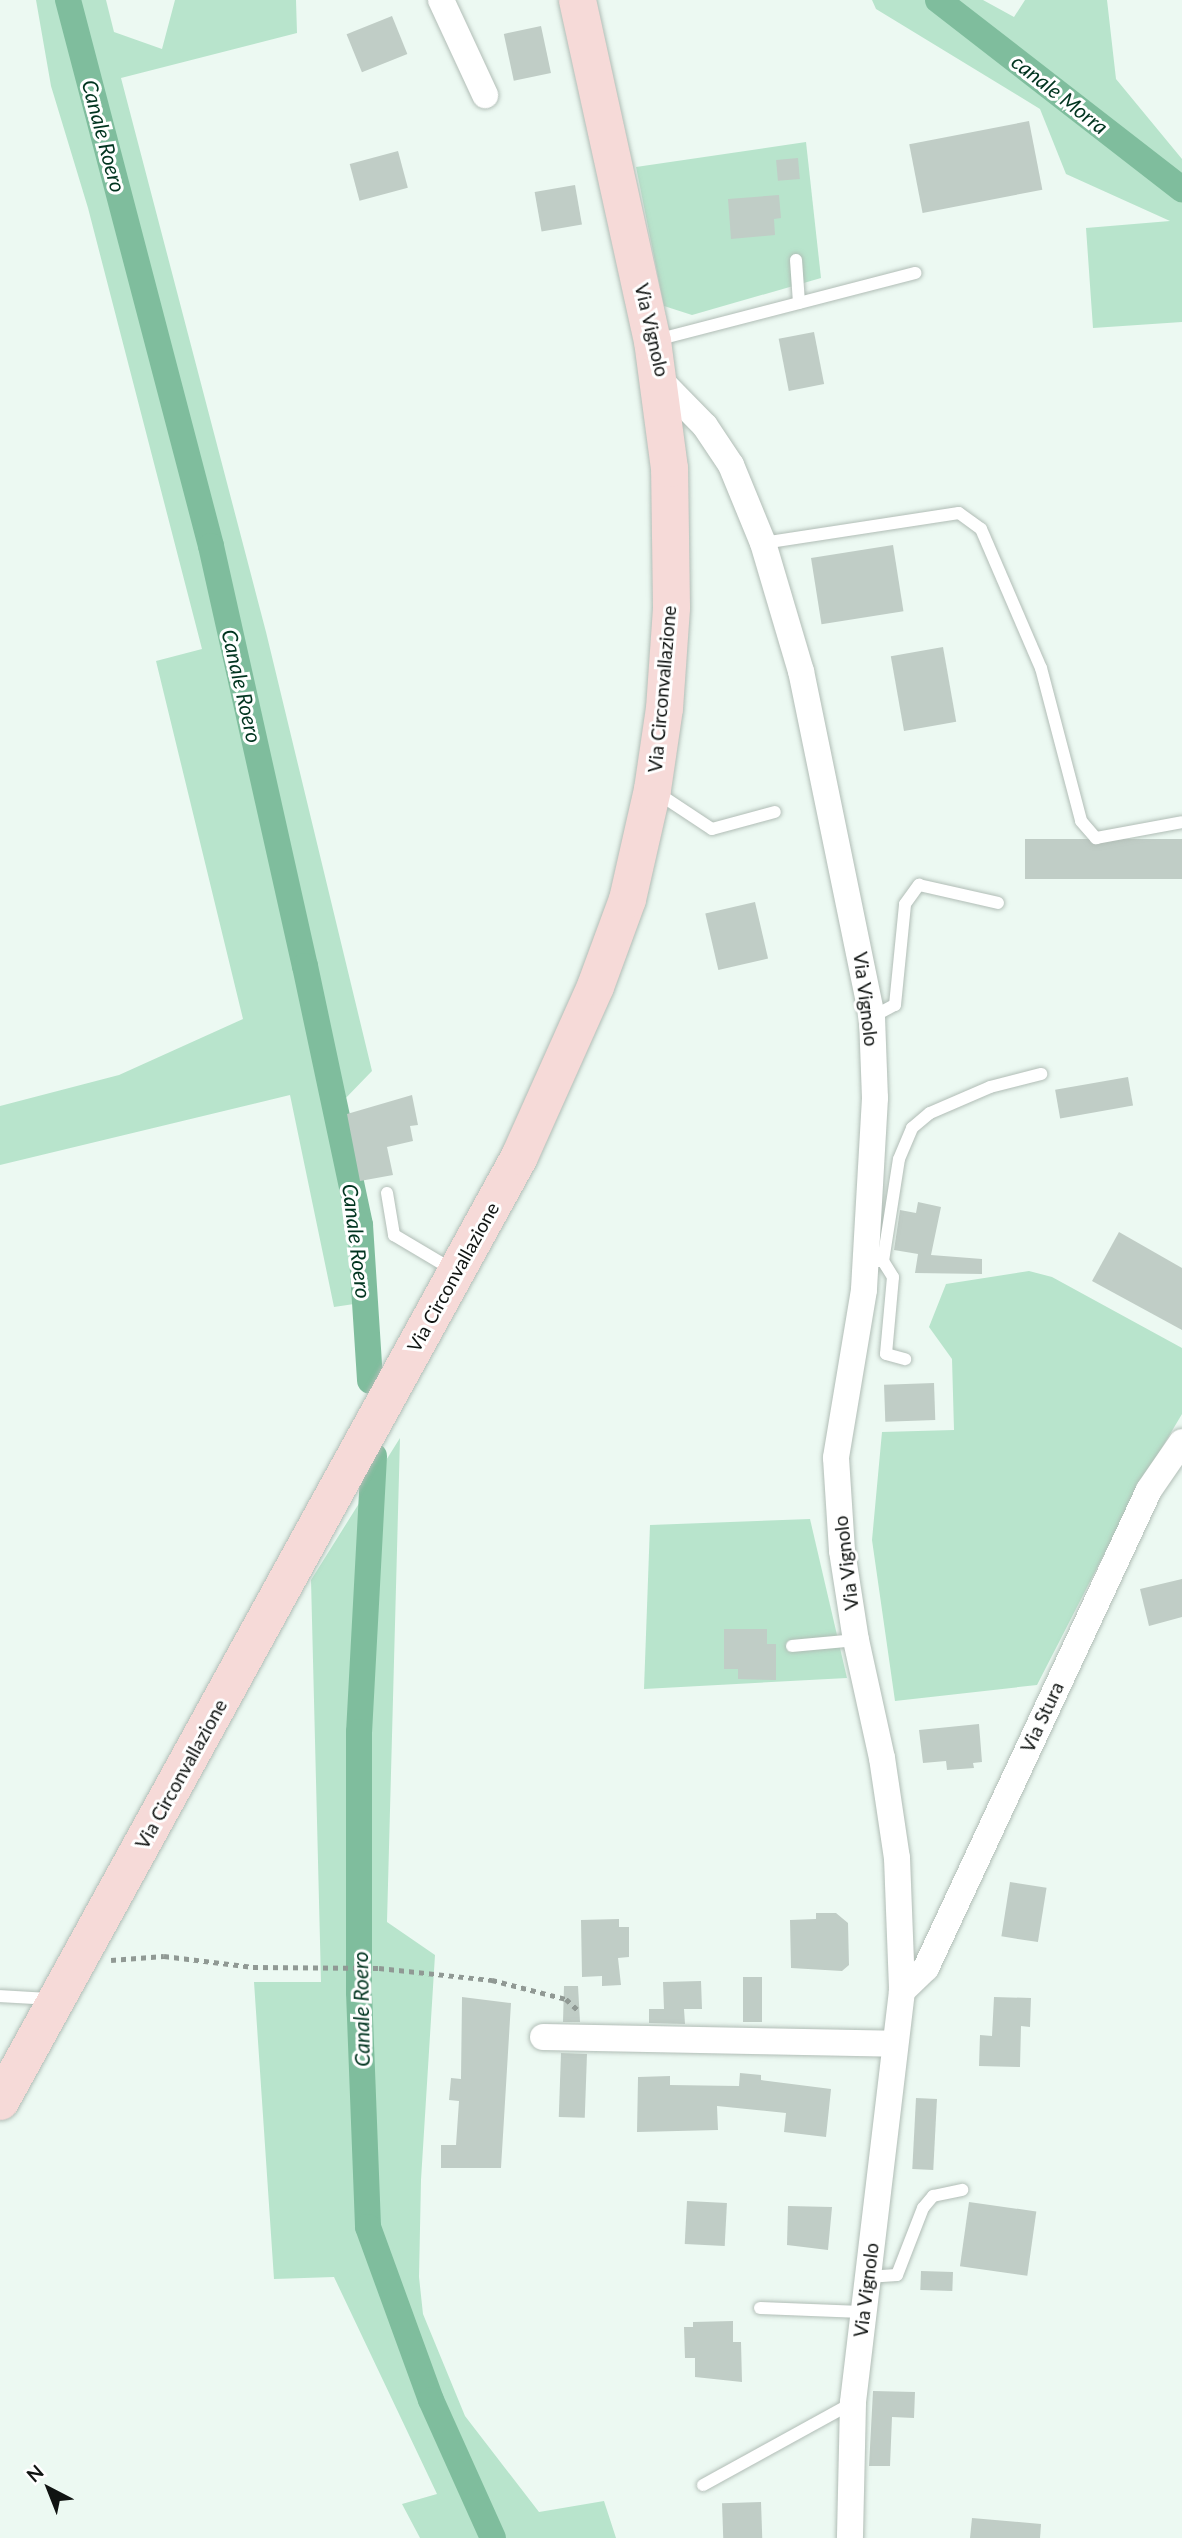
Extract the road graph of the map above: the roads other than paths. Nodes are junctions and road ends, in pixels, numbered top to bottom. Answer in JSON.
{"nodes":[{"id":1,"x":441,"y":0,"type":"edge"},
{"id":2,"x":577,"y":0,"type":"edge"},
{"id":3,"x":485,"y":95,"type":"dead end"},
{"id":4,"x":796,"y":260,"type":"dead end"},
{"id":5,"x":915,"y":273,"type":"dead end"},
{"id":6,"x":799,"y":303,"type":"junction"},
{"id":7,"x":652,"y":341,"type":"junction"},
{"id":8,"x":660,"y":380,"type":"junction"},
{"id":9,"x":763,"y":544,"type":"junction"},
{"id":10,"x":652,"y":789,"type":"junction"},
{"id":11,"x":775,"y":812,"type":"dead end"},
{"id":12,"x":1182,"y":822,"type":"edge"},
{"id":13,"x":998,"y":903,"type":"dead end"},
{"id":14,"x":872,"y":1017,"type":"junction"},
{"id":15,"x":1041,"y":1074,"type":"dead end"},
{"id":16,"x":387,"y":1193,"type":"dead end"},
{"id":17,"x":874,"y":1261,"type":"junction"},
{"id":18,"x":456,"y":1271,"type":"junction"},
{"id":19,"x":905,"y":1359,"type":"dead end"},
{"id":20,"x":1182,"y":1442,"type":"edge"},
{"id":21,"x":856,"y":1640,"type":"junction"},
{"id":22,"x":792,"y":1646,"type":"dead end"},
{"id":23,"x":902,"y":1991,"type":"junction"},
{"id":24,"x":0,"y":1996,"type":"edge"},
{"id":25,"x":55,"y":2000,"type":"junction"},
{"id":26,"x":543,"y":2037,"type":"dead end"},
{"id":27,"x":895,"y":2044,"type":"junction"},
{"id":28,"x":0,"y":2101,"type":"edge"},
{"id":29,"x":962,"y":2190,"type":"dead end"},
{"id":30,"x":867,"y":2277,"type":"junction"},
{"id":31,"x":760,"y":2308,"type":"dead end"},
{"id":32,"x":862,"y":2312,"type":"junction"},
{"id":33,"x":853,"y":2403,"type":"junction"},
{"id":34,"x":703,"y":2485,"type":"dead end"},
{"id":35,"x":850,"y":2538,"type":"edge"}],
"edges":[{"from":1,"to":3,"type":"street"},
{"from":2,"to":7,"type":"main road","name":"Via Vignolo"},
{"from":4,"to":6,"type":"lane"},
{"from":5,"to":6,"type":"lane"},
{"from":6,"to":7,"type":"lane"},
{"from":7,"to":8,"type":"main road","name":"Via Vignolo"},
{"from":8,"to":9,"type":"street","name":"Via Vignolo"},
{"from":8,"to":10,"type":"main road","name":"Via Circonvallazione"},
{"from":9,"to":12,"type":"lane"},
{"from":9,"to":14,"type":"street","name":"Via Vignolo"},
{"from":10,"to":11,"type":"lane"},
{"from":10,"to":18,"type":"main road","name":"Via Circonvallazione"},
{"from":13,"to":14,"type":"lane"},
{"from":14,"to":17,"type":"street","name":"Via Vignolo"},
{"from":15,"to":17,"type":"lane"},
{"from":16,"to":18,"type":"lane"},
{"from":17,"to":19,"type":"lane"},
{"from":17,"to":21,"type":"street","name":"Via Vignolo"},
{"from":18,"to":25,"type":"main road","name":"Via Circonvallazione"},
{"from":20,"to":23,"type":"street","name":"Via Stura"},
{"from":21,"to":22,"type":"lane"},
{"from":21,"to":23,"type":"street","name":"Via Vignolo"},
{"from":23,"to":27,"type":"street","name":"Via Vignolo"},
{"from":24,"to":25,"type":"lane"},
{"from":25,"to":28,"type":"main road","name":"Via Circonvallazione"},
{"from":26,"to":27,"type":"street"},
{"from":27,"to":30,"type":"street","name":"Via Vignolo"},
{"from":29,"to":30,"type":"lane"},
{"from":30,"to":32,"type":"street","name":"Via Vignolo"},
{"from":31,"to":32,"type":"lane"},
{"from":32,"to":33,"type":"street","name":"Via Vignolo"},
{"from":33,"to":34,"type":"lane"},
{"from":33,"to":35,"type":"street","name":"Via Vignolo"}]}
